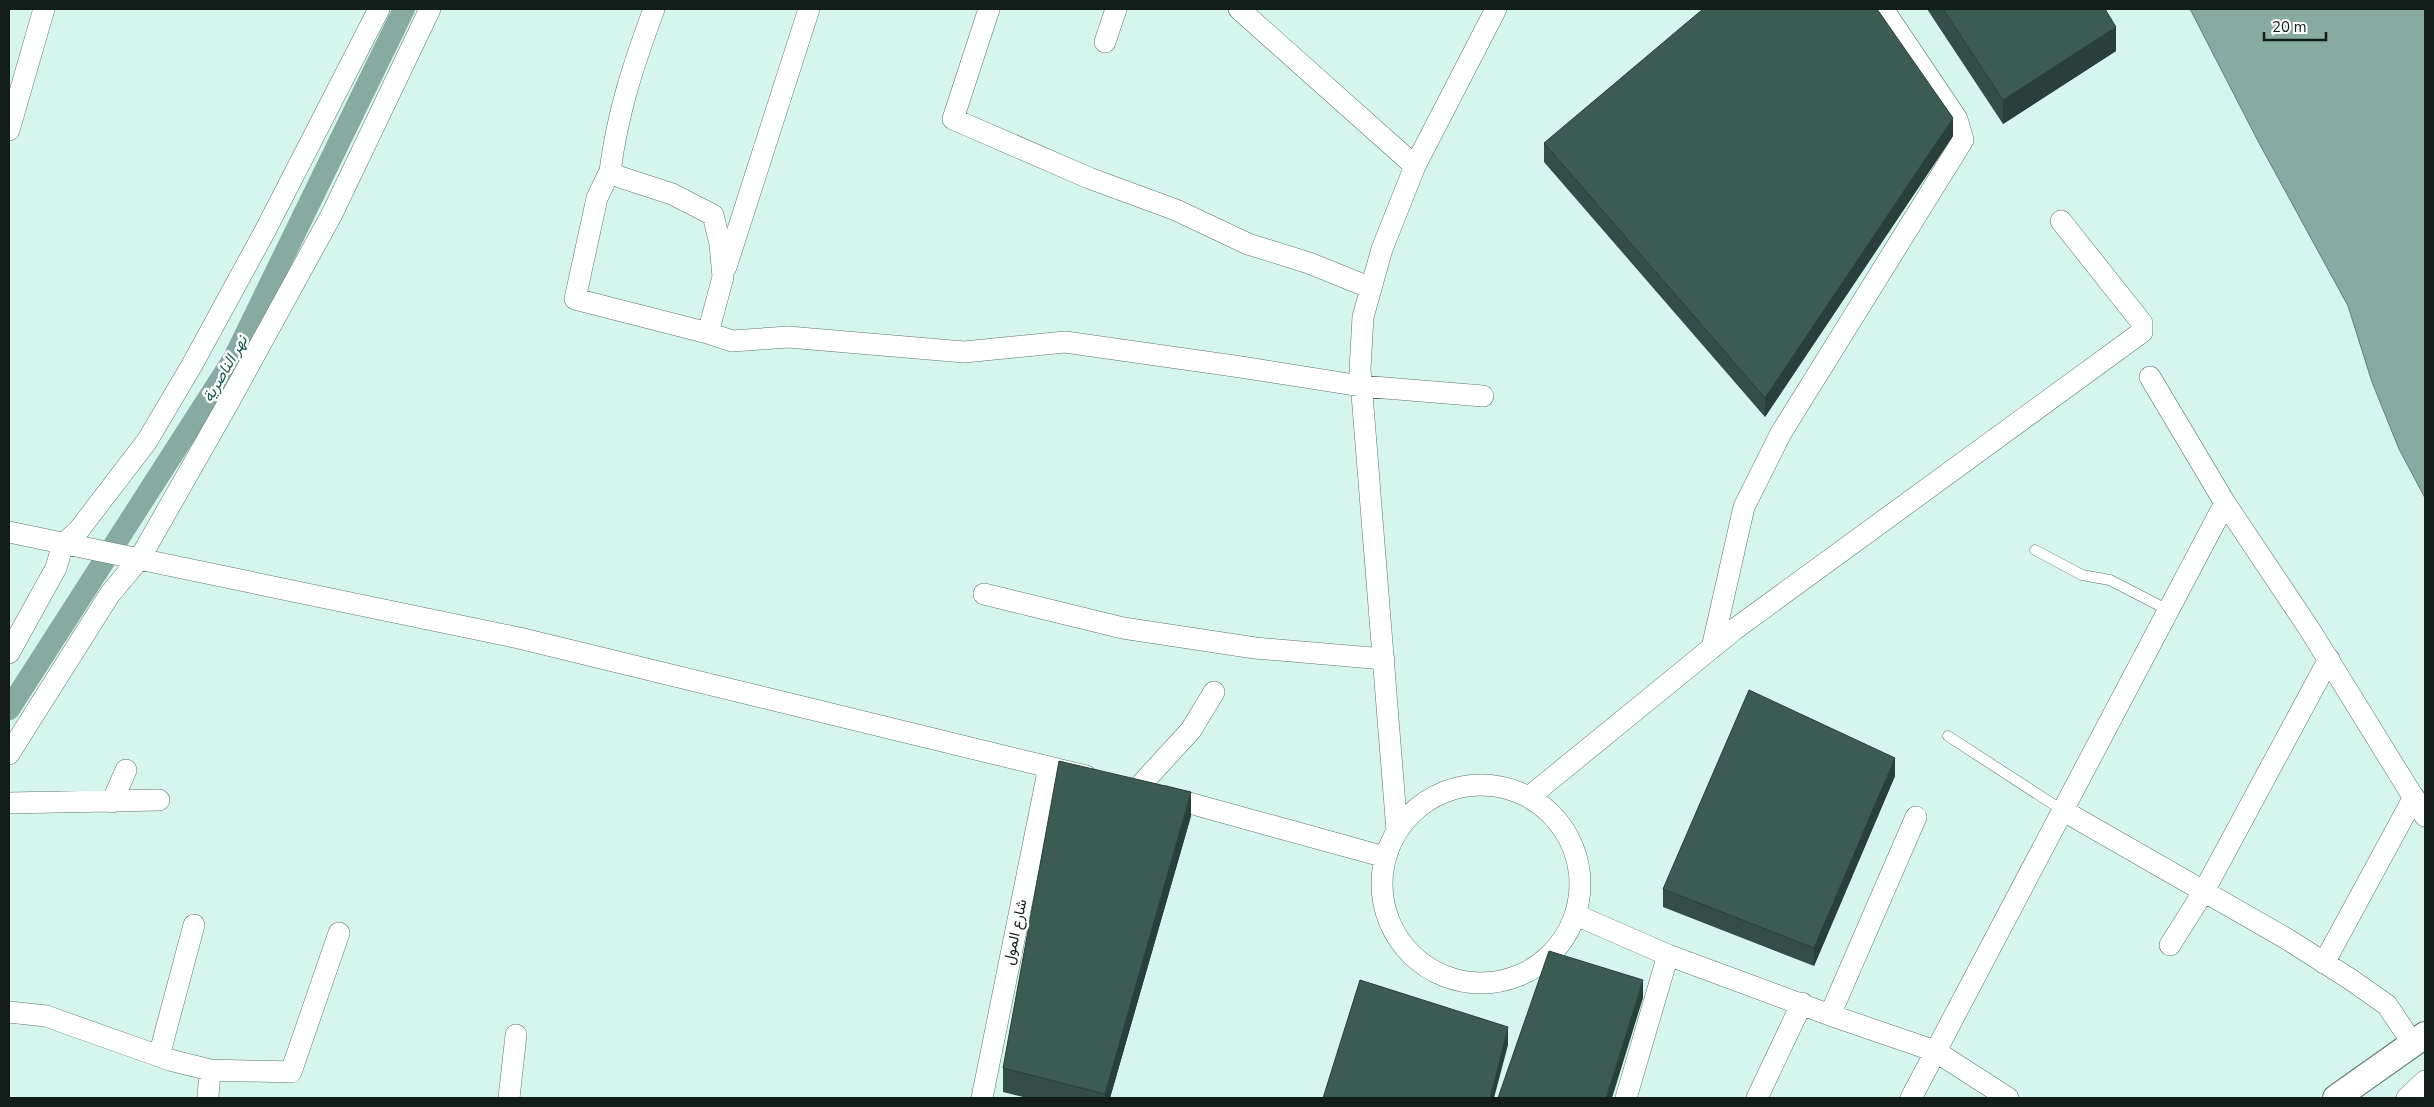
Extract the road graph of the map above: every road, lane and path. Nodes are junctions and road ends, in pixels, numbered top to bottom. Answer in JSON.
{"nodes":[{"id":1,"x":44,"y":9,"type":"edge"},
{"id":2,"x":379,"y":9,"type":"edge"},
{"id":3,"x":430,"y":9,"type":"edge"},
{"id":4,"x":654,"y":9,"type":"edge"},
{"id":5,"x":809,"y":9,"type":"edge"},
{"id":6,"x":989,"y":9,"type":"edge"},
{"id":7,"x":1116,"y":9,"type":"edge"},
{"id":8,"x":1239,"y":9,"type":"edge"},
{"id":9,"x":1496,"y":9,"type":"edge"},
{"id":10,"x":1883,"y":9,"type":"edge"},
{"id":11,"x":1105,"y":42,"type":"dead end"},
{"id":12,"x":14,"y":83,"type":"edge"},
{"id":13,"x":9,"y":130,"type":"edge"},
{"id":14,"x":1415,"y":166,"type":"junction"},
{"id":15,"x":610,"y":171,"type":"junction"},
{"id":16,"x":2061,"y":220,"type":"dead end"},
{"id":17,"x":723,"y":277,"type":"junction"},
{"id":18,"x":1371,"y":288,"type":"junction"},
{"id":19,"x":708,"y":333,"type":"junction"},
{"id":20,"x":2150,"y":377,"type":"dead end"},
{"id":21,"x":1361,"y":386,"type":"junction"},
{"id":22,"x":1483,"y":396,"type":"dead end"},
{"id":23,"x":2225,"y":503,"type":"junction"},
{"id":24,"x":9,"y":532,"type":"edge"},
{"id":25,"x":65,"y":545,"type":"junction"},
{"id":26,"x":2035,"y":550,"type":"dead end"},
{"id":27,"x":134,"y":557,"type":"junction"},
{"id":28,"x":984,"y":594,"type":"dead end"},
{"id":29,"x":2168,"y":610,"type":"junction"},
{"id":30,"x":1712,"y":648,"type":"junction"},
{"id":31,"x":9,"y":653,"type":"edge"},
{"id":32,"x":1384,"y":659,"type":"junction"},
{"id":33,"x":2328,"y":660,"type":"junction"},
{"id":34,"x":1214,"y":692,"type":"dead end"},
{"id":35,"x":1948,"y":736,"type":"dead end"},
{"id":36,"x":9,"y":754,"type":"edge"},
{"id":37,"x":1049,"y":767,"type":"junction"},
{"id":38,"x":126,"y":770,"type":"dead end"},
{"id":39,"x":1120,"y":784,"type":"junction"},
{"id":40,"x":1529,"y":797,"type":"junction"},
{"id":41,"x":2414,"y":797,"type":"junction"},
{"id":42,"x":159,"y":800,"type":"dead end"},
{"id":43,"x":112,"y":802,"type":"junction"},
{"id":44,"x":9,"y":803,"type":"edge"},
{"id":45,"x":2062,"y":810,"type":"junction"},
{"id":46,"x":2425,"y":816,"type":"edge"},
{"id":47,"x":1916,"y":817,"type":"dead end"},
{"id":48,"x":1397,"y":831,"type":"junction"},
{"id":49,"x":1385,"y":857,"type":"junction"},
{"id":50,"x":2204,"y":891,"type":"junction"},
{"id":51,"x":1576,"y":915,"type":"junction"},
{"id":52,"x":194,"y":925,"type":"dead end"},
{"id":53,"x":339,"y":933,"type":"dead end"},
{"id":54,"x":2170,"y":945,"type":"dead end"},
{"id":55,"x":1668,"y":955,"type":"junction"},
{"id":56,"x":2324,"y":963,"type":"junction"},
{"id":57,"x":1802,"y":1003,"type":"junction"},
{"id":58,"x":9,"y":1012,"type":"edge"},
{"id":59,"x":1830,"y":1015,"type":"junction"},
{"id":60,"x":516,"y":1035,"type":"dead end"},
{"id":61,"x":2419,"y":1039,"type":"edge"},
{"id":62,"x":1935,"y":1051,"type":"junction"},
{"id":63,"x":159,"y":1056,"type":"junction"},
{"id":64,"x":210,"y":1070,"type":"junction"},
{"id":65,"x":2425,"y":1081,"type":"edge"},
{"id":66,"x":208,"y":1098,"type":"edge"},
{"id":67,"x":509,"y":1098,"type":"edge"},
{"id":68,"x":982,"y":1098,"type":"edge"},
{"id":69,"x":1626,"y":1098,"type":"edge"},
{"id":70,"x":1757,"y":1098,"type":"edge"},
{"id":71,"x":1911,"y":1098,"type":"edge"},
{"id":72,"x":2008,"y":1098,"type":"edge"},
{"id":73,"x":2336,"y":1098,"type":"edge"},
{"id":74,"x":2408,"y":1098,"type":"edge"}],
"edges":[{"from":1,"to":12,"type":"street"},
{"from":2,"to":25,"type":"street"},
{"from":3,"to":27,"type":"street"},
{"from":4,"to":15,"type":"street"},
{"from":5,"to":17,"type":"street"},
{"from":6,"to":18,"type":"street"},
{"from":7,"to":11,"type":"street"},
{"from":8,"to":14,"type":"street"},
{"from":9,"to":14,"type":"street"},
{"from":10,"to":30,"type":"street"},
{"from":12,"to":13,"type":"street"},
{"from":14,"to":18,"type":"street"},
{"from":15,"to":17,"type":"street"},
{"from":15,"to":19,"type":"street"},
{"from":16,"to":30,"type":"street"},
{"from":17,"to":19,"type":"street"},
{"from":18,"to":21,"type":"street"},
{"from":19,"to":21,"type":"street"},
{"from":20,"to":23,"type":"street"},
{"from":21,"to":22,"type":"street"},
{"from":21,"to":32,"type":"street"},
{"from":23,"to":29,"type":"street"},
{"from":23,"to":33,"type":"street"},
{"from":24,"to":25,"type":"street"},
{"from":25,"to":27,"type":"street"},
{"from":25,"to":31,"type":"street"},
{"from":26,"to":29,"type":"lane"},
{"from":27,"to":36,"type":"street"},
{"from":27,"to":37,"type":"street"},
{"from":28,"to":32,"type":"street"},
{"from":29,"to":45,"type":"street"},
{"from":30,"to":40,"type":"street"},
{"from":32,"to":48,"type":"street"},
{"from":33,"to":41,"type":"street"},
{"from":33,"to":50,"type":"street"},
{"from":34,"to":39,"type":"street"},
{"from":35,"to":45,"type":"lane"},
{"from":37,"to":39,"type":"street"},
{"from":37,"to":68,"type":"street","name":"شارع المول"},
{"from":38,"to":43,"type":"street"},
{"from":39,"to":49,"type":"street"},
{"from":40,"to":48,"type":"street"},
{"from":40,"to":51,"type":"street"},
{"from":41,"to":46,"type":"street"},
{"from":41,"to":56,"type":"street"},
{"from":42,"to":43,"type":"street"},
{"from":43,"to":44,"type":"street"},
{"from":45,"to":50,"type":"street"},
{"from":45,"to":62,"type":"street"},
{"from":47,"to":59,"type":"street"},
{"from":48,"to":49,"type":"street"},
{"from":49,"to":51,"type":"street"},
{"from":50,"to":54,"type":"street"},
{"from":50,"to":56,"type":"street"},
{"from":51,"to":55,"type":"street"},
{"from":52,"to":63,"type":"street"},
{"from":53,"to":64,"type":"street"},
{"from":55,"to":57,"type":"street"},
{"from":55,"to":69,"type":"street"},
{"from":56,"to":61,"type":"street"},
{"from":57,"to":59,"type":"street"},
{"from":57,"to":70,"type":"street"},
{"from":58,"to":63,"type":"street"},
{"from":59,"to":62,"type":"street"},
{"from":60,"to":67,"type":"street"},
{"from":61,"to":73,"type":"street"},
{"from":62,"to":71,"type":"street"},
{"from":62,"to":72,"type":"street"},
{"from":63,"to":64,"type":"street"},
{"from":64,"to":66,"type":"street"},
{"from":65,"to":74,"type":"street"}]}
